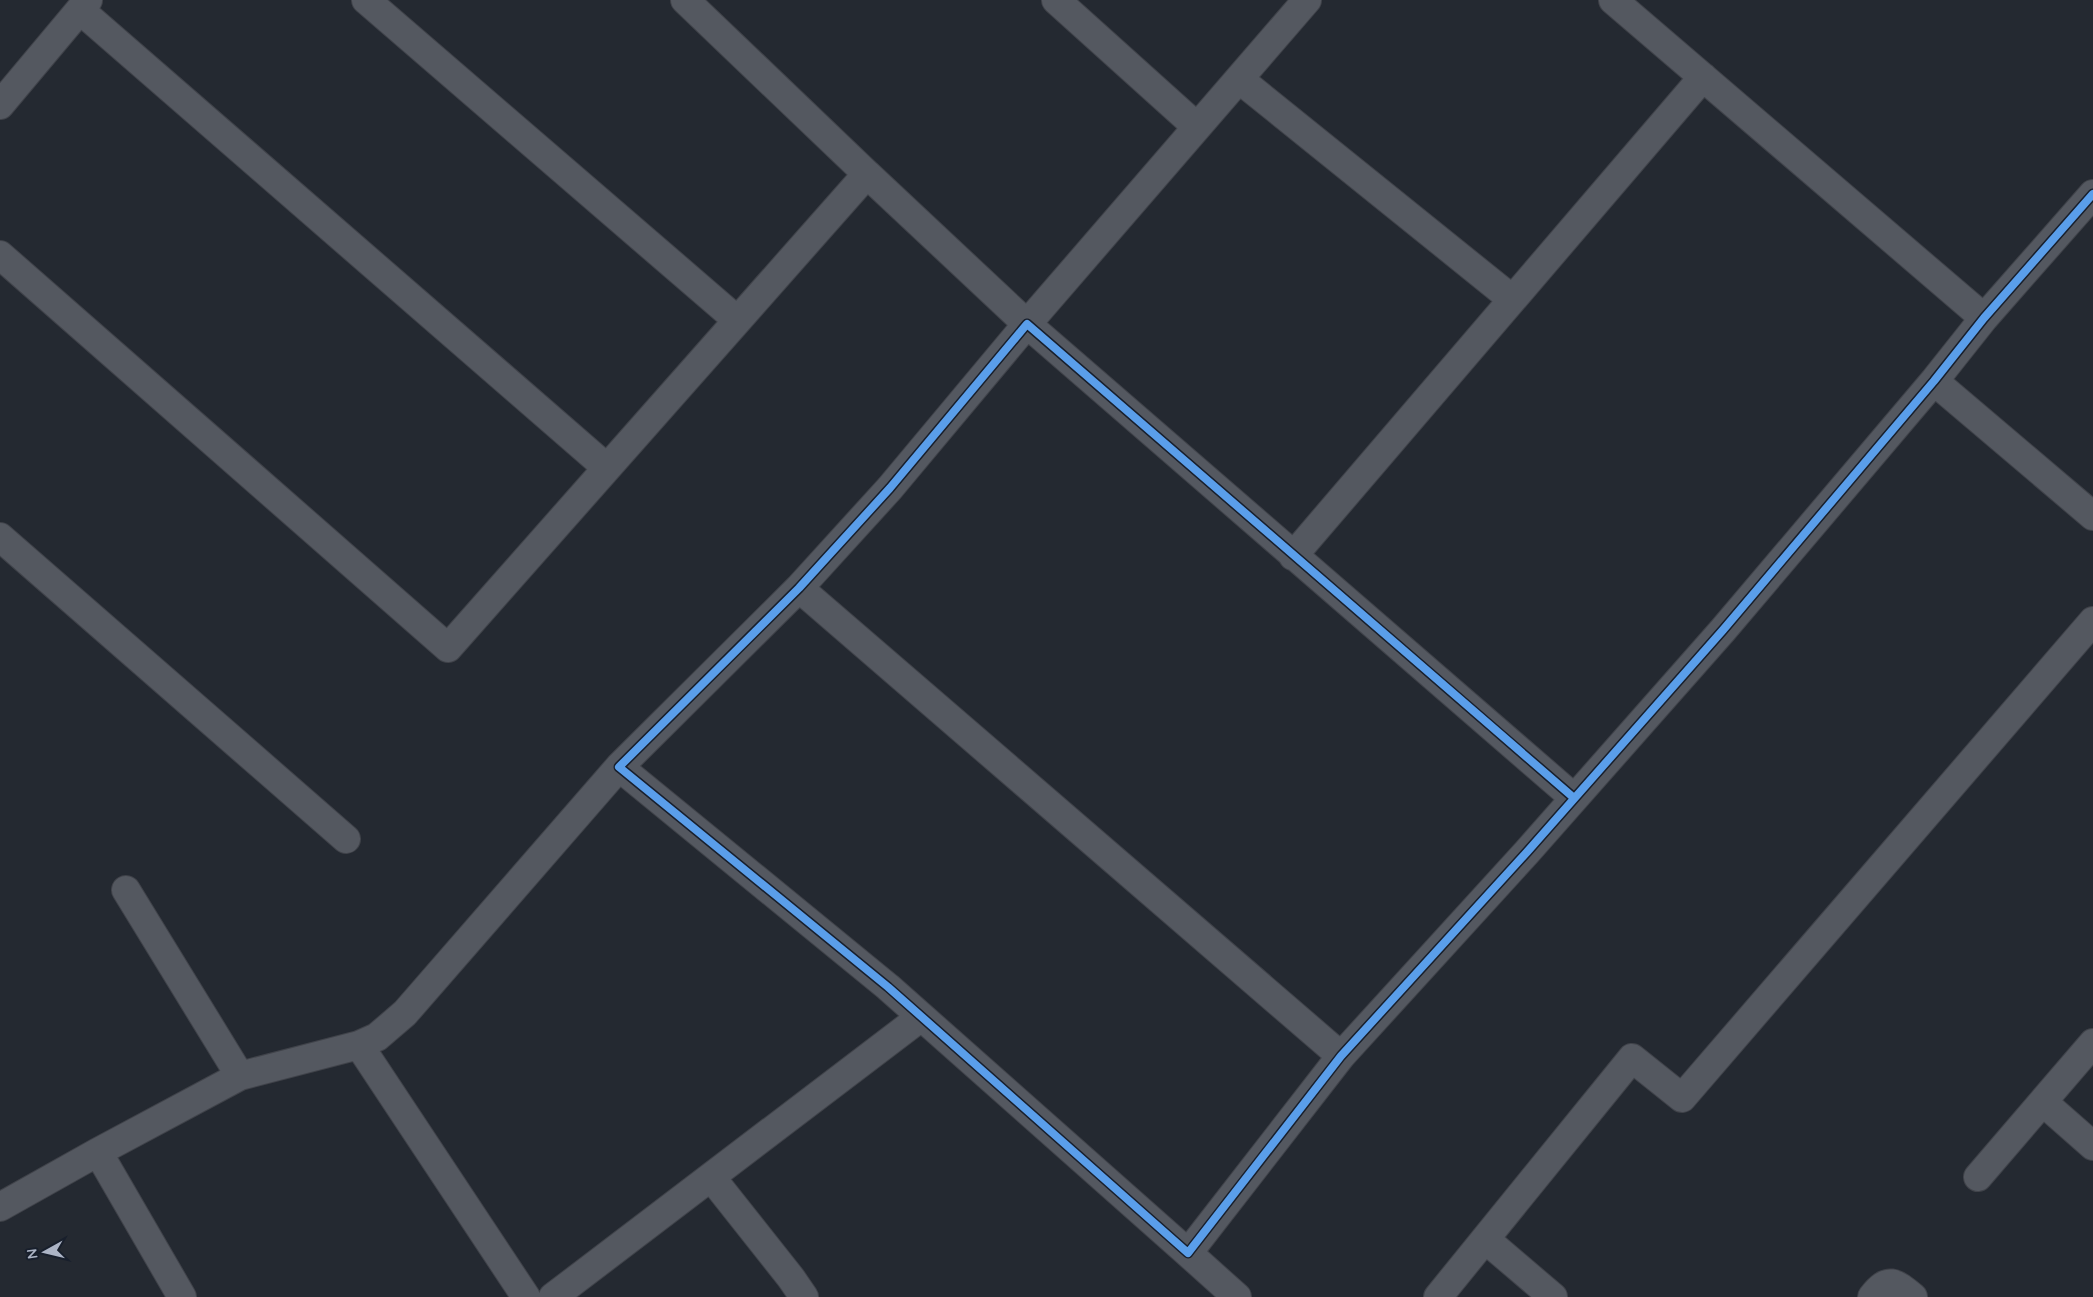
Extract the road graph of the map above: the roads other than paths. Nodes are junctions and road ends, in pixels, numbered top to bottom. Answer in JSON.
{"nodes":[{"id":1,"x":366,"y":0,"type":"edge"},
{"id":2,"x":685,"y":0,"type":"edge"},
{"id":3,"x":1056,"y":0,"type":"edge"},
{"id":4,"x":1307,"y":0,"type":"edge"},
{"id":5,"x":1613,"y":0,"type":"edge"},
{"id":6,"x":84,"y":5,"type":"edge"},
{"id":7,"x":1702,"y":77,"type":"junction"},
{"id":8,"x":1239,"y":79,"type":"junction"},
{"id":9,"x":0,"y":105,"type":"edge"},
{"id":10,"x":1197,"y":127,"type":"junction"},
{"id":11,"x":867,"y":174,"type":"junction"},
{"id":12,"x":2093,"y":194,"type":"edge"},
{"id":13,"x":0,"y":255,"type":"edge"},
{"id":14,"x":1512,"y":299,"type":"junction"},
{"id":15,"x":1984,"y":318,"type":"junction"},
{"id":16,"x":737,"y":320,"type":"junction"},
{"id":17,"x":1026,"y":324,"type":"junction"},
{"id":18,"x":1934,"y":381,"type":"junction"},
{"id":19,"x":607,"y":468,"type":"junction"},
{"id":20,"x":2093,"y":516,"type":"edge"},
{"id":21,"x":0,"y":537,"type":"edge"},
{"id":22,"x":1293,"y":556,"type":"junction"},
{"id":23,"x":799,"y":588,"type":"junction"},
{"id":24,"x":2093,"y":621,"type":"edge"},
{"id":25,"x":619,"y":767,"type":"junction"},
{"id":26,"x":1574,"y":798,"type":"junction"},
{"id":27,"x":346,"y":839,"type":"dead end"},
{"id":28,"x":126,"y":890,"type":"dead end"},
{"id":29,"x":921,"y":1017,"type":"junction"},
{"id":30,"x":2093,"y":1043,"type":"edge"},
{"id":31,"x":359,"y":1045,"type":"junction"},
{"id":32,"x":1341,"y":1056,"type":"junction"},
{"id":33,"x":240,"y":1076,"type":"junction"},
{"id":34,"x":2043,"y":1102,"type":"junction"},
{"id":35,"x":2093,"y":1146,"type":"edge"},
{"id":36,"x":98,"y":1152,"type":"junction"},
{"id":37,"x":711,"y":1177,"type":"junction"},
{"id":38,"x":1978,"y":1177,"type":"dead end"},
{"id":39,"x":0,"y":1207,"type":"edge"},
{"id":40,"x":1485,"y":1239,"type":"junction"},
{"id":41,"x":1188,"y":1253,"type":"junction"},
{"id":42,"x":182,"y":1297,"type":"edge"},
{"id":43,"x":526,"y":1297,"type":"edge"},
{"id":44,"x":553,"y":1297,"type":"edge"},
{"id":45,"x":804,"y":1297,"type":"edge"},
{"id":46,"x":1237,"y":1297,"type":"edge"},
{"id":47,"x":1438,"y":1297,"type":"edge"},
{"id":48,"x":1553,"y":1297,"type":"edge"},
{"id":49,"x":1872,"y":1297,"type":"edge"},
{"id":50,"x":1913,"y":1297,"type":"edge"}],
"edges":[{"from":1,"to":16,"type":"street"},
{"from":2,"to":11,"type":"street"},
{"from":3,"to":10,"type":"street"},
{"from":4,"to":8,"type":"street"},
{"from":5,"to":7,"type":"street"},
{"from":6,"to":9,"type":"street"},
{"from":6,"to":19,"type":"street"},
{"from":7,"to":14,"type":"street"},
{"from":7,"to":15,"type":"street"},
{"from":8,"to":10,"type":"street"},
{"from":8,"to":14,"type":"street"},
{"from":10,"to":17,"type":"street"},
{"from":11,"to":16,"type":"street"},
{"from":11,"to":17,"type":"street"},
{"from":12,"to":15,"type":"street"},
{"from":13,"to":19,"type":"street"},
{"from":14,"to":22,"type":"street"},
{"from":15,"to":18,"type":"street"},
{"from":16,"to":19,"type":"street"},
{"from":17,"to":22,"type":"street"},
{"from":17,"to":23,"type":"street"},
{"from":18,"to":20,"type":"street"},
{"from":18,"to":26,"type":"street"},
{"from":21,"to":27,"type":"street"},
{"from":22,"to":26,"type":"street"},
{"from":23,"to":25,"type":"street"},
{"from":23,"to":32,"type":"street"},
{"from":24,"to":40,"type":"street"},
{"from":25,"to":29,"type":"street"},
{"from":25,"to":31,"type":"street"},
{"from":26,"to":32,"type":"street"},
{"from":28,"to":33,"type":"street"},
{"from":29,"to":37,"type":"street"},
{"from":29,"to":41,"type":"street"},
{"from":30,"to":34,"type":"street"},
{"from":31,"to":33,"type":"street"},
{"from":31,"to":43,"type":"street"},
{"from":32,"to":41,"type":"street"},
{"from":33,"to":36,"type":"street"},
{"from":34,"to":35,"type":"street"},
{"from":34,"to":38,"type":"street"},
{"from":36,"to":39,"type":"street"},
{"from":36,"to":42,"type":"street"},
{"from":37,"to":44,"type":"street"},
{"from":37,"to":45,"type":"street"},
{"from":40,"to":47,"type":"street"},
{"from":40,"to":48,"type":"street"},
{"from":41,"to":46,"type":"street"},
{"from":49,"to":50,"type":"street"}]}
